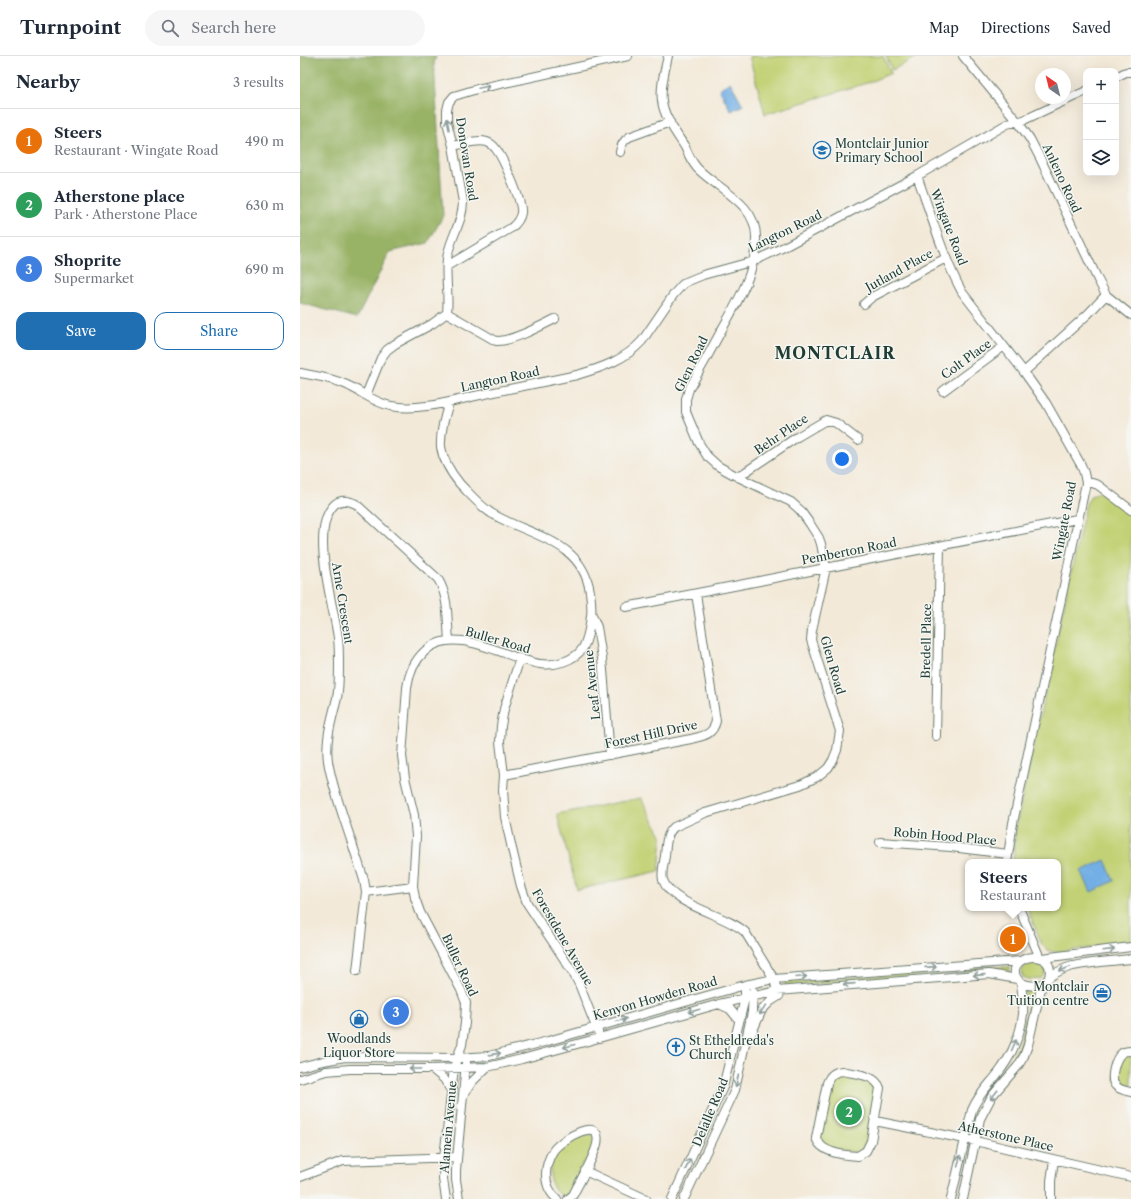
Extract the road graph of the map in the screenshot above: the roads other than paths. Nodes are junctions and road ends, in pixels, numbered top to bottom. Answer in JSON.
{"nodes":[{"id":1,"x":628,"y":56,"type":"edge"},
{"id":2,"x":668,"y":56,"type":"edge"},
{"id":3,"x":963,"y":56,"type":"edge"},
{"id":4,"x":1131,"y":72,"type":"edge"},
{"id":5,"x":1119,"y":75,"type":"edge"},
{"id":6,"x":1083,"y":92,"type":"edge"},
{"id":7,"x":670,"y":122,"type":"junction"},
{"id":8,"x":1018,"y":122,"type":"junction"},
{"id":9,"x":453,"y":146,"type":"junction"},
{"id":10,"x":620,"y":152,"type":"dead end"},
{"id":11,"x":917,"y":176,"type":"junction"},
{"id":12,"x":946,"y":258,"type":"junction"},
{"id":13,"x":754,"y":261,"type":"junction"},
{"id":14,"x":447,"y":266,"type":"junction"},
{"id":15,"x":1106,"y":295,"type":"junction"},
{"id":16,"x":864,"y":304,"type":"dead end"},
{"id":17,"x":447,"y":313,"type":"junction"},
{"id":18,"x":1131,"y":316,"type":"edge"},
{"id":19,"x":555,"y":319,"type":"dead end"},
{"id":20,"x":1004,"y":346,"type":"junction"},
{"id":21,"x":1024,"y":372,"type":"junction"},
{"id":22,"x":300,"y":373,"type":"edge"},
{"id":23,"x":943,"y":391,"type":"dead end"},
{"id":24,"x":366,"y":395,"type":"junction"},
{"id":25,"x":449,"y":402,"type":"junction"},
{"id":26,"x":858,"y":440,"type":"dead end"},
{"id":27,"x":738,"y":477,"type":"junction"},
{"id":28,"x":1086,"y":483,"type":"junction"},
{"id":29,"x":1131,"y":510,"type":"edge"},
{"id":30,"x":1077,"y":519,"type":"junction"},
{"id":31,"x":940,"y":546,"type":"junction"},
{"id":32,"x":826,"y":568,"type":"junction"},
{"id":33,"x":696,"y":594,"type":"junction"},
{"id":34,"x":626,"y":607,"type":"dead end"},
{"id":35,"x":592,"y":614,"type":"junction"},
{"id":36,"x":449,"y":640,"type":"junction"},
{"id":37,"x":520,"y":658,"type":"junction"},
{"id":38,"x":936,"y":736,"type":"dead end"},
{"id":39,"x":610,"y":755,"type":"junction"},
{"id":40,"x":504,"y":775,"type":"junction"},
{"id":41,"x":880,"y":842,"type":"dead end"},
{"id":42,"x":1007,"y":858,"type":"edge"},
{"id":43,"x":413,"y":886,"type":"junction"},
{"id":44,"x":366,"y":892,"type":"junction"},
{"id":45,"x":1021,"y":911,"type":"edge"},
{"id":46,"x":1031,"y":936,"type":"junction"},
{"id":47,"x":1131,"y":947,"type":"edge"},
{"id":48,"x":1083,"y":953,"type":"junction"},
{"id":49,"x":1028,"y":958,"type":"junction"},
{"id":50,"x":1041,"y":958,"type":"junction"},
{"id":51,"x":1131,"y":959,"type":"edge"},
{"id":52,"x":1020,"y":961,"type":"junction"},
{"id":53,"x":1084,"y":965,"type":"junction"},
{"id":54,"x":357,"y":971,"type":"dead end"},
{"id":55,"x":1049,"y":977,"type":"junction"},
{"id":56,"x":774,"y":979,"type":"junction"},
{"id":57,"x":1019,"y":981,"type":"junction"},
{"id":58,"x":749,"y":984,"type":"junction"},
{"id":59,"x":1042,"y":984,"type":"junction"},
{"id":60,"x":777,"y":994,"type":"junction"},
{"id":61,"x":754,"y":996,"type":"junction"},
{"id":62,"x":745,"y":998,"type":"junction"},
{"id":63,"x":719,"y":1004,"type":"junction"},
{"id":64,"x":739,"y":1020,"type":"junction"},
{"id":65,"x":596,"y":1027,"type":"junction"},
{"id":66,"x":599,"y":1038,"type":"junction"},
{"id":67,"x":745,"y":1043,"type":"junction"},
{"id":68,"x":462,"y":1045,"type":"junction"},
{"id":69,"x":1131,"y":1051,"type":"edge"},
{"id":70,"x":467,"y":1057,"type":"junction"},
{"id":71,"x":457,"y":1058,"type":"junction"},
{"id":72,"x":300,"y":1067,"type":"edge"},
{"id":73,"x":486,"y":1067,"type":"junction"},
{"id":74,"x":454,"y":1068,"type":"junction"},
{"id":75,"x":465,"y":1068,"type":"junction"},
{"id":76,"x":432,"y":1069,"type":"junction"},
{"id":77,"x":300,"y":1078,"type":"edge"},
{"id":78,"x":452,"y":1092,"type":"junction"},
{"id":79,"x":1131,"y":1092,"type":"edge"},
{"id":80,"x":463,"y":1097,"type":"junction"},
{"id":81,"x":875,"y":1121,"type":"junction"},
{"id":82,"x":965,"y":1139,"type":"junction"},
{"id":83,"x":975,"y":1142,"type":"junction"},
{"id":84,"x":457,"y":1157,"type":"junction"},
{"id":85,"x":444,"y":1158,"type":"junction"},
{"id":86,"x":1054,"y":1160,"type":"junction"},
{"id":87,"x":585,"y":1171,"type":"junction"},
{"id":88,"x":300,"y":1177,"type":"edge"},
{"id":89,"x":1131,"y":1177,"type":"edge"},
{"id":90,"x":446,"y":1199,"type":"edge"},
{"id":91,"x":459,"y":1199,"type":"edge"},
{"id":92,"x":557,"y":1199,"type":"edge"},
{"id":93,"x":568,"y":1199,"type":"edge"},
{"id":94,"x":646,"y":1199,"type":"edge"},
{"id":95,"x":672,"y":1199,"type":"edge"},
{"id":96,"x":684,"y":1199,"type":"edge"},
{"id":97,"x":950,"y":1199,"type":"edge"},
{"id":98,"x":963,"y":1199,"type":"edge"},
{"id":99,"x":1051,"y":1199,"type":"edge"}],
"edges":[{"from":9,"to":1,"type":"street","name":"Donovan Road","one_way":true},
{"from":2,"to":7,"type":"street","name":"Glen Road"},
{"from":3,"to":8,"type":"street","name":"Anleno Road"},
{"from":4,"to":5,"type":"street"},
{"from":6,"to":8,"type":"street","name":"Langton Road"},
{"from":7,"to":10,"type":"street"},
{"from":7,"to":13,"type":"street","name":"Glen Road"},
{"from":8,"to":11,"type":"street","name":"Langton Road"},
{"from":8,"to":15,"type":"street","name":"Anleno Road"},
{"from":9,"to":14,"type":"street","name":"Donovan Road"},
{"from":9,"to":14,"type":"street"},
{"from":11,"to":12,"type":"street","name":"Wingate Road"},
{"from":11,"to":13,"type":"street","name":"Langton Road"},
{"from":12,"to":16,"type":"street","name":"Jutland Place"},
{"from":12,"to":20,"type":"street","name":"Wingate Road"},
{"from":13,"to":25,"type":"street","name":"Langton Road"},
{"from":13,"to":27,"type":"street","name":"Glen Road"},
{"from":14,"to":17,"type":"street","name":"Donovan Road"},
{"from":15,"to":18,"type":"street","name":"Anleno Road"},
{"from":15,"to":21,"type":"street"},
{"from":17,"to":19,"type":"street"},
{"from":17,"to":24,"type":"street"},
{"from":20,"to":21,"type":"street","name":"Wingate Road"},
{"from":20,"to":23,"type":"street","name":"Colt Place"},
{"from":21,"to":28,"type":"street","name":"Wingate Road"},
{"from":22,"to":24,"type":"street","name":"Langton Road"},
{"from":24,"to":25,"type":"street","name":"Langton Road"},
{"from":25,"to":35,"type":"street","name":"Buller Road"},
{"from":26,"to":27,"type":"street","name":"Behr Place"},
{"from":27,"to":32,"type":"street","name":"Glen Road"},
{"from":28,"to":29,"type":"street"},
{"from":28,"to":30,"type":"street","name":"Wingate Road"},
{"from":30,"to":31,"type":"street","name":"Pemberton Road"},
{"from":30,"to":42,"type":"street","name":"Wingate Road"},
{"from":31,"to":32,"type":"street","name":"Pemberton Road"},
{"from":31,"to":38,"type":"street","name":"Bredell Place"},
{"from":32,"to":33,"type":"street","name":"Pemberton Road"},
{"from":32,"to":56,"type":"street","name":"Glen Road"},
{"from":33,"to":34,"type":"street","name":"Pemberton Road"},
{"from":33,"to":39,"type":"street","name":"Forest Hill Drive"},
{"from":35,"to":37,"type":"street","name":"Buller Road"},
{"from":35,"to":39,"type":"street","name":"Leaf Avenue"},
{"from":36,"to":37,"type":"street","name":"Buller Road"},
{"from":36,"to":43,"type":"street","name":"Buller Road"},
{"from":36,"to":44,"type":"street","name":"Arne Crescent"},
{"from":37,"to":40,"type":"street","name":"Forestdene Avenue"},
{"from":39,"to":40,"type":"street","name":"Forest Hill Drive"},
{"from":40,"to":65,"type":"street","name":"Forestdene Avenue"},
{"from":41,"to":42,"type":"street","name":"Robin Hood Place"},
{"from":43,"to":44,"type":"street"},
{"from":43,"to":68,"type":"street","name":"Buller Road"},
{"from":44,"to":54,"type":"street","name":"Arne Crescent"},
{"from":45,"to":46,"type":"street"},
{"from":46,"to":49,"type":"street"},
{"from":46,"to":50,"type":"street"},
{"from":48,"to":47,"type":"street","one_way":true},
{"from":48,"to":50,"type":"street"},
{"from":48,"to":53,"type":"street"},
{"from":49,"to":50,"type":"street"},
{"from":49,"to":52,"type":"street"},
{"from":50,"to":55,"type":"street"},
{"from":51,"to":53,"type":"street"},
{"from":56,"to":52,"type":"street","name":"Kenyon Howden Road","one_way":true},
{"from":52,"to":57,"type":"street"},
{"from":53,"to":55,"type":"street","one_way":true},
{"from":55,"to":59,"type":"street"},
{"from":56,"to":58,"type":"street","name":"Kenyon Howden Road"},
{"from":56,"to":60,"type":"street","name":"Glen Road"},
{"from":57,"to":59,"type":"street"},
{"from":57,"to":60,"type":"street","name":"Kenyon Howden Road","one_way":true},
{"from":82,"to":57,"type":"street","one_way":true},
{"from":58,"to":61,"type":"street","name":"Delalle Road"},
{"from":58,"to":62,"type":"street","name":"Delalle Road"},
{"from":65,"to":58,"type":"street","name":"Kenyon Howden Road","one_way":true},
{"from":59,"to":83,"type":"street","one_way":true},
{"from":60,"to":61,"type":"street","name":"Kenyon Howden Road"},
{"from":60,"to":67,"type":"street","one_way":true},
{"from":61,"to":62,"type":"street","name":"Kenyon Howden Road"},
{"from":61,"to":67,"type":"street","name":"Delalle Road"},
{"from":62,"to":63,"type":"street","name":"Kenyon Howden Road"},
{"from":62,"to":64,"type":"street","name":"Delalle Road"},
{"from":63,"to":64,"type":"street"},
{"from":63,"to":66,"type":"street","name":"Kenyon Howden Road","one_way":true},
{"from":95,"to":64,"type":"street","name":"Delalle Road","one_way":true},
{"from":65,"to":66,"type":"street","name":"Forestdene Avenue"},
{"from":70,"to":65,"type":"street","name":"Kenyon Howden Road","one_way":true},
{"from":66,"to":73,"type":"street","name":"Kenyon Howden Road","one_way":true},
{"from":67,"to":96,"type":"street","name":"Delalle Road","one_way":true},
{"from":68,"to":70,"type":"street","name":"Buller Road"},
{"from":68,"to":71,"type":"street","name":"Buller Road"},
{"from":69,"to":79,"type":"street"},
{"from":70,"to":71,"type":"street","name":"Kenyon Howden Road"},
{"from":70,"to":75,"type":"street","name":"Alamein Avenue"},
{"from":71,"to":72,"type":"street","name":"Kenyon Howden Road"},
{"from":71,"to":74,"type":"street","name":"Alamein Avenue"},
{"from":73,"to":75,"type":"street","name":"Kenyon Howden Road"},
{"from":73,"to":80,"type":"street"},
{"from":74,"to":75,"type":"street","name":"Kenyon Howden Road"},
{"from":74,"to":76,"type":"street","name":"Kenyon Howden Road"},
{"from":74,"to":78,"type":"street","name":"Alamein Avenue"},
{"from":75,"to":80,"type":"street","name":"Alamein Avenue"},
{"from":76,"to":77,"type":"street","name":"Kenyon Howden Road","one_way":true},
{"from":76,"to":78,"type":"street"},
{"from":78,"to":85,"type":"street","name":"Alamein Avenue"},
{"from":80,"to":84,"type":"street","name":"Alamein Avenue"},
{"from":81,"to":81,"type":"street"},
{"from":81,"to":82,"type":"street","name":"Atherstone Place"},
{"from":82,"to":83,"type":"street","name":"Atherstone Place"},
{"from":97,"to":82,"type":"street","one_way":true},
{"from":83,"to":86,"type":"street","name":"Atherstone Place"},
{"from":83,"to":98,"type":"street"},
{"from":84,"to":85,"type":"street"},
{"from":84,"to":91,"type":"street","name":"Alamein Avenue"},
{"from":85,"to":88,"type":"street"},
{"from":85,"to":90,"type":"street","name":"Alamein Avenue"},
{"from":86,"to":89,"type":"street","name":"Atherstone Place"},
{"from":86,"to":99,"type":"street"},
{"from":87,"to":92,"type":"street"},
{"from":87,"to":93,"type":"street"},
{"from":87,"to":94,"type":"street"}]}
